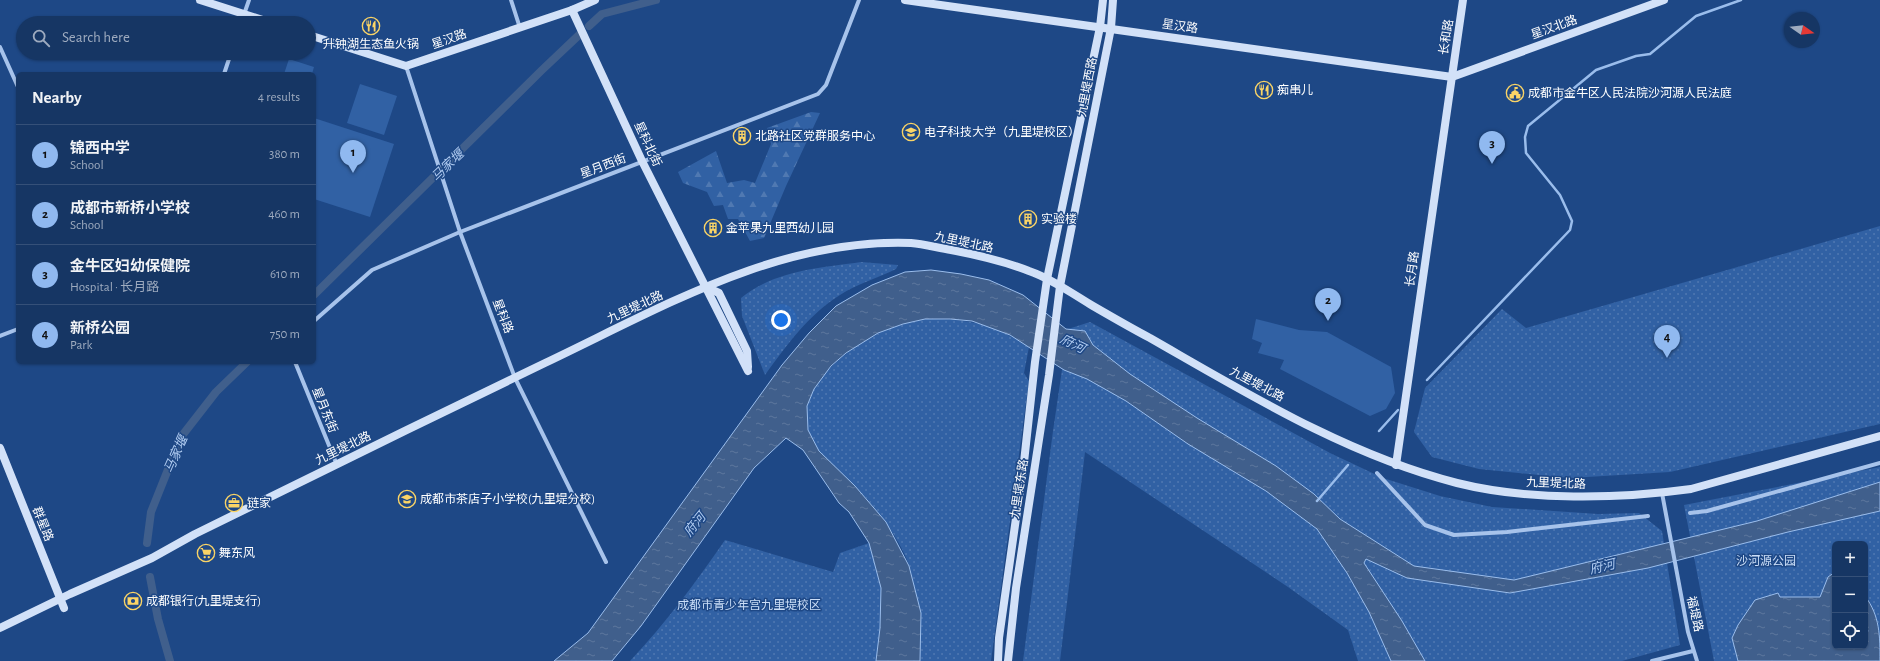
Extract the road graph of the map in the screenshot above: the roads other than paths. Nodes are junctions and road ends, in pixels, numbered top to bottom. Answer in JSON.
{"nodes":[{"id":1,"x":200,"y":0,"type":"edge"},
{"id":2,"x":249,"y":0,"type":"edge"},
{"id":3,"x":511,"y":0,"type":"edge"},
{"id":4,"x":595,"y":0,"type":"edge"},
{"id":5,"x":859,"y":0,"type":"edge"},
{"id":6,"x":905,"y":0,"type":"edge"},
{"id":7,"x":1103,"y":0,"type":"edge"},
{"id":8,"x":1114,"y":0,"type":"edge"},
{"id":9,"x":1463,"y":0,"type":"edge"},
{"id":10,"x":1664,"y":0,"type":"edge"},
{"id":11,"x":1650,"y":3,"type":"edge"},
{"id":12,"x":572,"y":10,"type":"junction"},
{"id":13,"x":244,"y":14,"type":"junction"},
{"id":14,"x":250,"y":16,"type":"edge"},
{"id":15,"x":1100,"y":27,"type":"junction"},
{"id":16,"x":520,"y":28,"type":"junction"},
{"id":17,"x":1111,"y":28,"type":"junction"},
{"id":18,"x":316,"y":37,"type":"edge"},
{"id":19,"x":0,"y":47,"type":"edge"},
{"id":20,"x":229,"y":60,"type":"edge"},
{"id":21,"x":406,"y":66,"type":"junction"},
{"id":22,"x":225,"y":72,"type":"edge"},
{"id":23,"x":1452,"y":77,"type":"junction"},
{"id":24,"x":16,"y":83,"type":"edge"},
{"id":25,"x":642,"y":161,"type":"junction"},
{"id":26,"x":460,"y":232,"type":"junction"},
{"id":27,"x":1047,"y":279,"type":"junction"},
{"id":28,"x":1060,"y":286,"type":"junction"},
{"id":29,"x":706,"y":287,"type":"junction"},
{"id":30,"x":316,"y":319,"type":"edge"},
{"id":31,"x":1056,"y":321,"type":"joint"},
{"id":32,"x":16,"y":330,"type":"edge"},
{"id":33,"x":0,"y":336,"type":"edge"},
{"id":34,"x":296,"y":364,"type":"edge"},
{"id":35,"x":515,"y":378,"type":"junction"},
{"id":36,"x":1880,"y":436,"type":"edge"},
{"id":37,"x":0,"y":448,"type":"edge"},
{"id":38,"x":1880,"y":463,"type":"edge"},
{"id":39,"x":337,"y":465,"type":"junction"},
{"id":40,"x":1396,"y":465,"type":"junction"},
{"id":41,"x":1378,"y":473,"type":"dead end"},
{"id":42,"x":1662,"y":493,"type":"junction"},
{"id":43,"x":1690,"y":513,"type":"dead end"},
{"id":44,"x":1648,"y":516,"type":"dead end"},
{"id":45,"x":606,"y":562,"type":"dead end"},
{"id":46,"x":60,"y":599,"type":"junction"},
{"id":47,"x":64,"y":608,"type":"dead end"},
{"id":48,"x":0,"y":628,"type":"edge"},
{"id":49,"x":1693,"y":651,"type":"junction"},
{"id":50,"x":998,"y":661,"type":"edge"},
{"id":51,"x":1008,"y":661,"type":"edge"},
{"id":52,"x":1652,"y":661,"type":"edge"},
{"id":53,"x":1697,"y":661,"type":"edge"}],
"edges":[{"from":1,"to":13,"type":"street"},
{"from":2,"to":13,"type":"street"},
{"from":3,"to":16,"type":"street"},
{"from":4,"to":12,"type":"street","name":"星汉路"},
{"from":5,"to":25,"type":"street","name":"星月西街"},
{"from":6,"to":15,"type":"street","name":"星汉路"},
{"from":7,"to":15,"type":"street"},
{"from":8,"to":17,"type":"street","name":"九里堤西路"},
{"from":9,"to":23,"type":"street","name":"长和路"},
{"from":10,"to":11,"type":"street","name":"星汉北路"},
{"from":11,"to":23,"type":"street","name":"星汉北路"},
{"from":12,"to":16,"type":"street","name":"星汉路"},
{"from":12,"to":25,"type":"street","name":"星科北街"},
{"from":13,"to":14,"type":"street"},
{"from":15,"to":17,"type":"street","name":"星汉路"},
{"from":15,"to":27,"type":"street"},
{"from":16,"to":21,"type":"street","name":"星汉路"},
{"from":17,"to":23,"type":"street","name":"星汉路"},
{"from":17,"to":28,"type":"street","name":"九里堤西路"},
{"from":18,"to":21,"type":"street"},
{"from":19,"to":24,"type":"street"},
{"from":20,"to":22,"type":"street"},
{"from":21,"to":26,"type":"street","name":"星科路"},
{"from":23,"to":40,"type":"street","name":"长月路"},
{"from":25,"to":26,"type":"street","name":"星月西街"},
{"from":25,"to":29,"type":"street","name":"星科北街"},
{"from":26,"to":30,"type":"street","name":"星月西街"},
{"from":26,"to":35,"type":"street","name":"星科路"},
{"from":27,"to":28,"type":"street","name":"九里堤北路"},
{"from":27,"to":29,"type":"street","name":"九里堤北路"},
{"from":27,"to":50,"type":"street"},
{"from":28,"to":31,"type":"street","name":"九里堤西路"},
{"from":28,"to":40,"type":"street","name":"九里堤北路"},
{"from":29,"to":29,"type":"street","name":"星科北街"},
{"from":29,"to":35,"type":"street","name":"九里堤北路"},
{"from":31,"to":51,"type":"street","name":"九里堤东路"},
{"from":32,"to":33,"type":"street"},
{"from":34,"to":39,"type":"street","name":"星月东街"},
{"from":35,"to":39,"type":"street","name":"九里堤北路"},
{"from":35,"to":45,"type":"street","name":"星科路"},
{"from":36,"to":42,"type":"street","name":"九里堤北路"},
{"from":37,"to":46,"type":"street","name":"群星路"},
{"from":38,"to":43,"type":"street"},
{"from":39,"to":46,"type":"street","name":"九里堤北路"},
{"from":40,"to":42,"type":"street","name":"九里堤北路"},
{"from":41,"to":44,"type":"street"},
{"from":42,"to":49,"type":"street","name":"福堤路"},
{"from":46,"to":47,"type":"street","name":"群星路"},
{"from":46,"to":48,"type":"street","name":"九里堤北路"},
{"from":49,"to":52,"type":"street"},
{"from":49,"to":53,"type":"street","name":"福堤路"}]}
